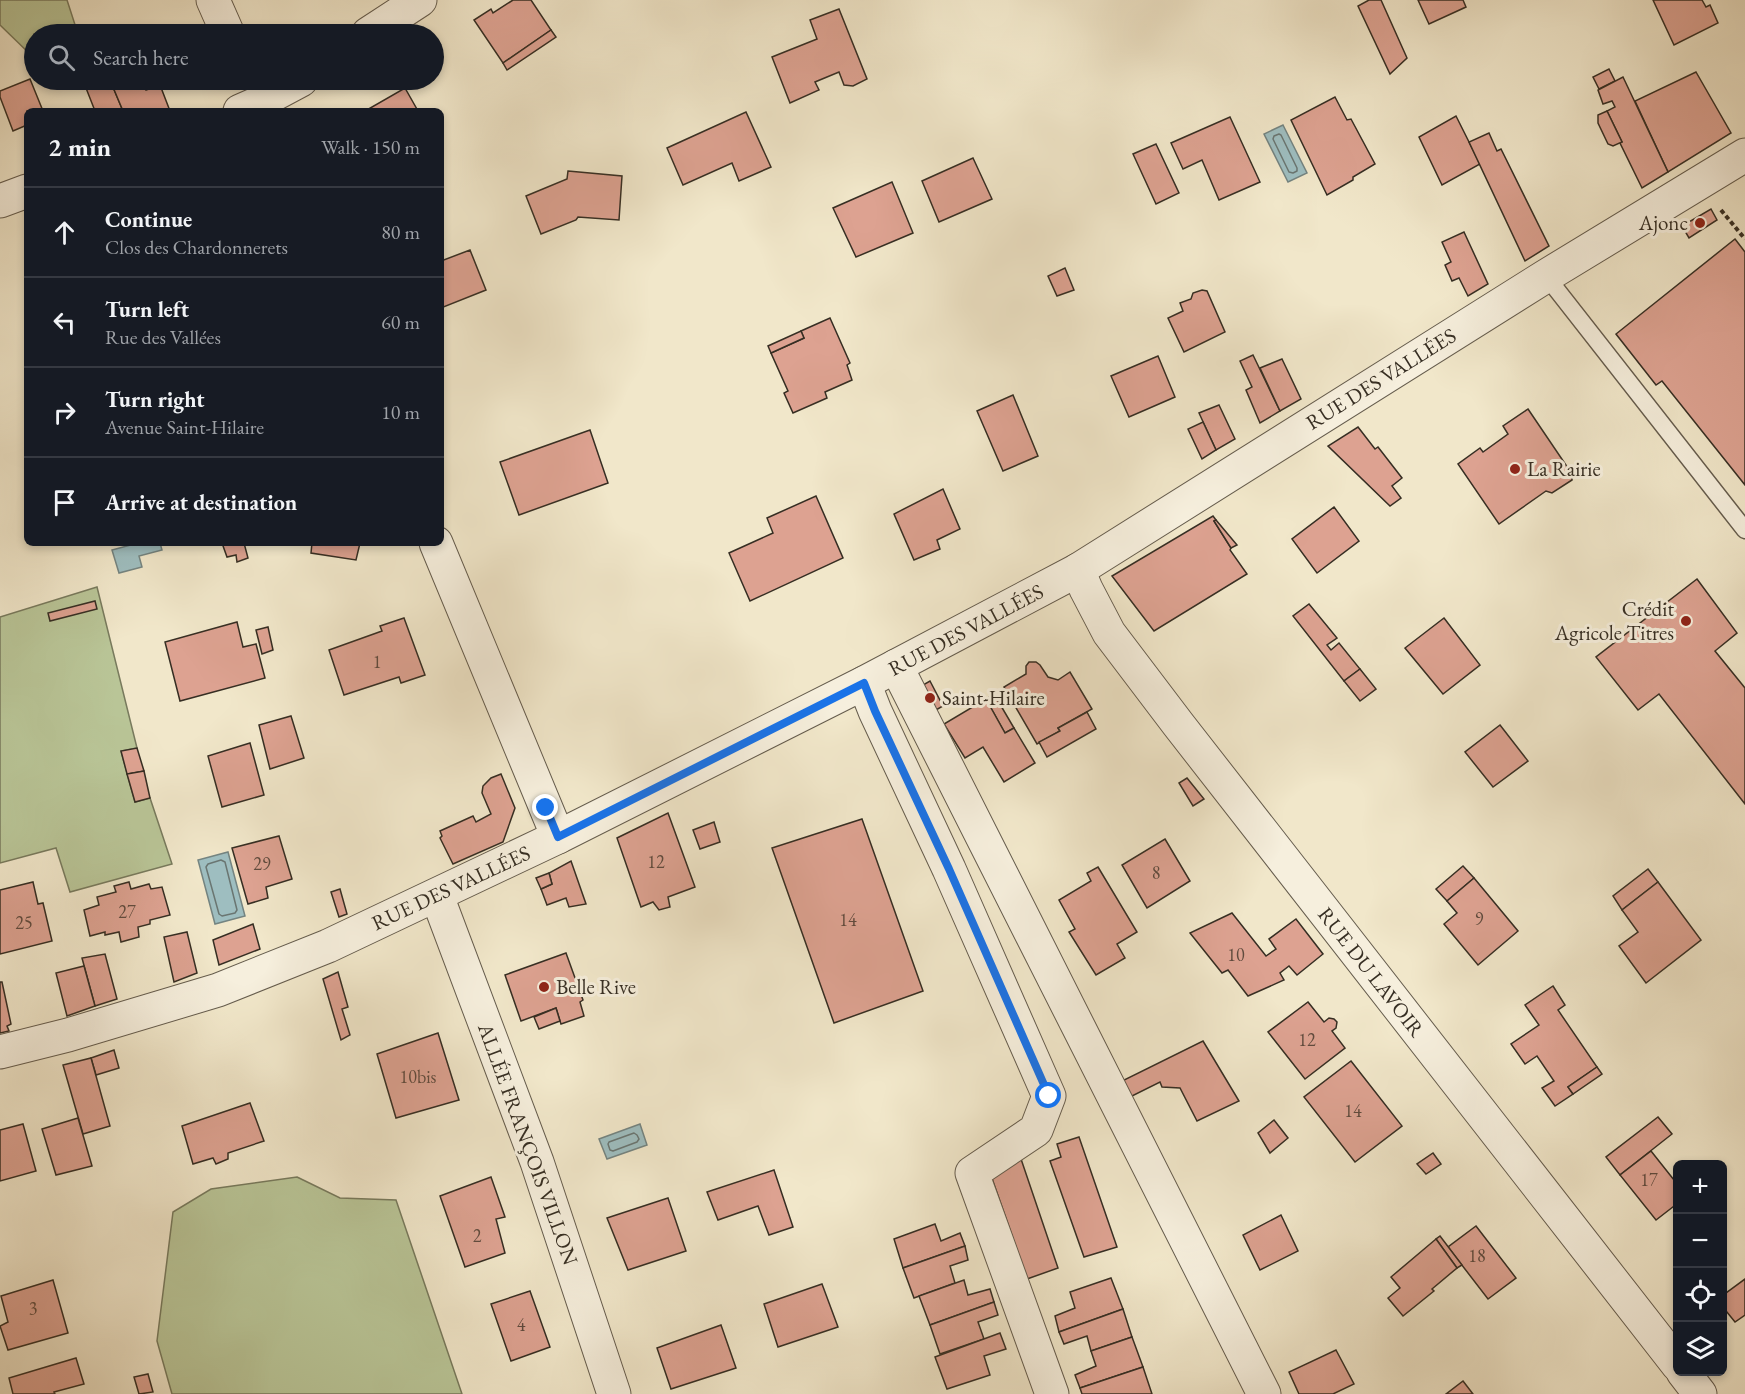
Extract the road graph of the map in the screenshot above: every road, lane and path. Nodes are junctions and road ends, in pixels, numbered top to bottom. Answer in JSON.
{"nodes":[{"id":1,"x":213,"y":0,"type":"edge"},
{"id":2,"x":420,"y":0,"type":"edge"},
{"id":3,"x":224,"y":24,"type":"edge"},
{"id":4,"x":383,"y":24,"type":"edge"},
{"id":5,"x":277,"y":90,"type":"edge"},
{"id":6,"x":250,"y":101,"type":"edge"},
{"id":7,"x":1745,"y":155,"type":"edge"},
{"id":8,"x":24,"y":192,"type":"edge"},
{"id":9,"x":0,"y":201,"type":"edge"},
{"id":10,"x":1546,"y":276,"type":"junction"},
{"id":11,"x":1745,"y":530,"type":"edge"},
{"id":12,"x":437,"y":546,"type":"edge"},
{"id":13,"x":1078,"y":570,"type":"junction"},
{"id":14,"x":896,"y":666,"type":"junction"},
{"id":15,"x":864,"y":683,"type":"junction"},
{"id":16,"x":558,"y":837,"type":"junction"},
{"id":17,"x":437,"y":896,"type":"junction"},
{"id":18,"x":0,"y":1052,"type":"edge"},
{"id":19,"x":1673,"y":1360,"type":"edge"},
{"id":20,"x":1687,"y":1376,"type":"edge"},
{"id":21,"x":614,"y":1394,"type":"edge"},
{"id":22,"x":1052,"y":1394,"type":"edge"},
{"id":23,"x":1264,"y":1394,"type":"edge"},
{"id":24,"x":1700,"y":1394,"type":"edge"}],
"edges":[{"from":1,"to":3,"type":"street"},
{"from":2,"to":4,"type":"street"},
{"from":5,"to":6,"type":"street"},
{"from":7,"to":10,"type":"street","name":"RUE DES VALLÉES"},
{"from":8,"to":9,"type":"street"},
{"from":10,"to":11,"type":"lane"},
{"from":10,"to":13,"type":"street","name":"RUE DES VALLÉES"},
{"from":12,"to":16,"type":"street"},
{"from":13,"to":14,"type":"street","name":"RUE DES VALLÉES"},
{"from":13,"to":19,"type":"street","name":"RUE DU LAVOIR"},
{"from":14,"to":15,"type":"street","name":"RUE DES VALLÉES"},
{"from":14,"to":23,"type":"street"},
{"from":15,"to":16,"type":"street","name":"RUE DES VALLÉES"},
{"from":15,"to":22,"type":"street"},
{"from":16,"to":17,"type":"street","name":"RUE DES VALLÉES"},
{"from":17,"to":18,"type":"street","name":"RUE DES VALLÉES"},
{"from":17,"to":21,"type":"street","name":"ALLÉE FRANÇOIS VILLON"},
{"from":20,"to":24,"type":"street"}]}
